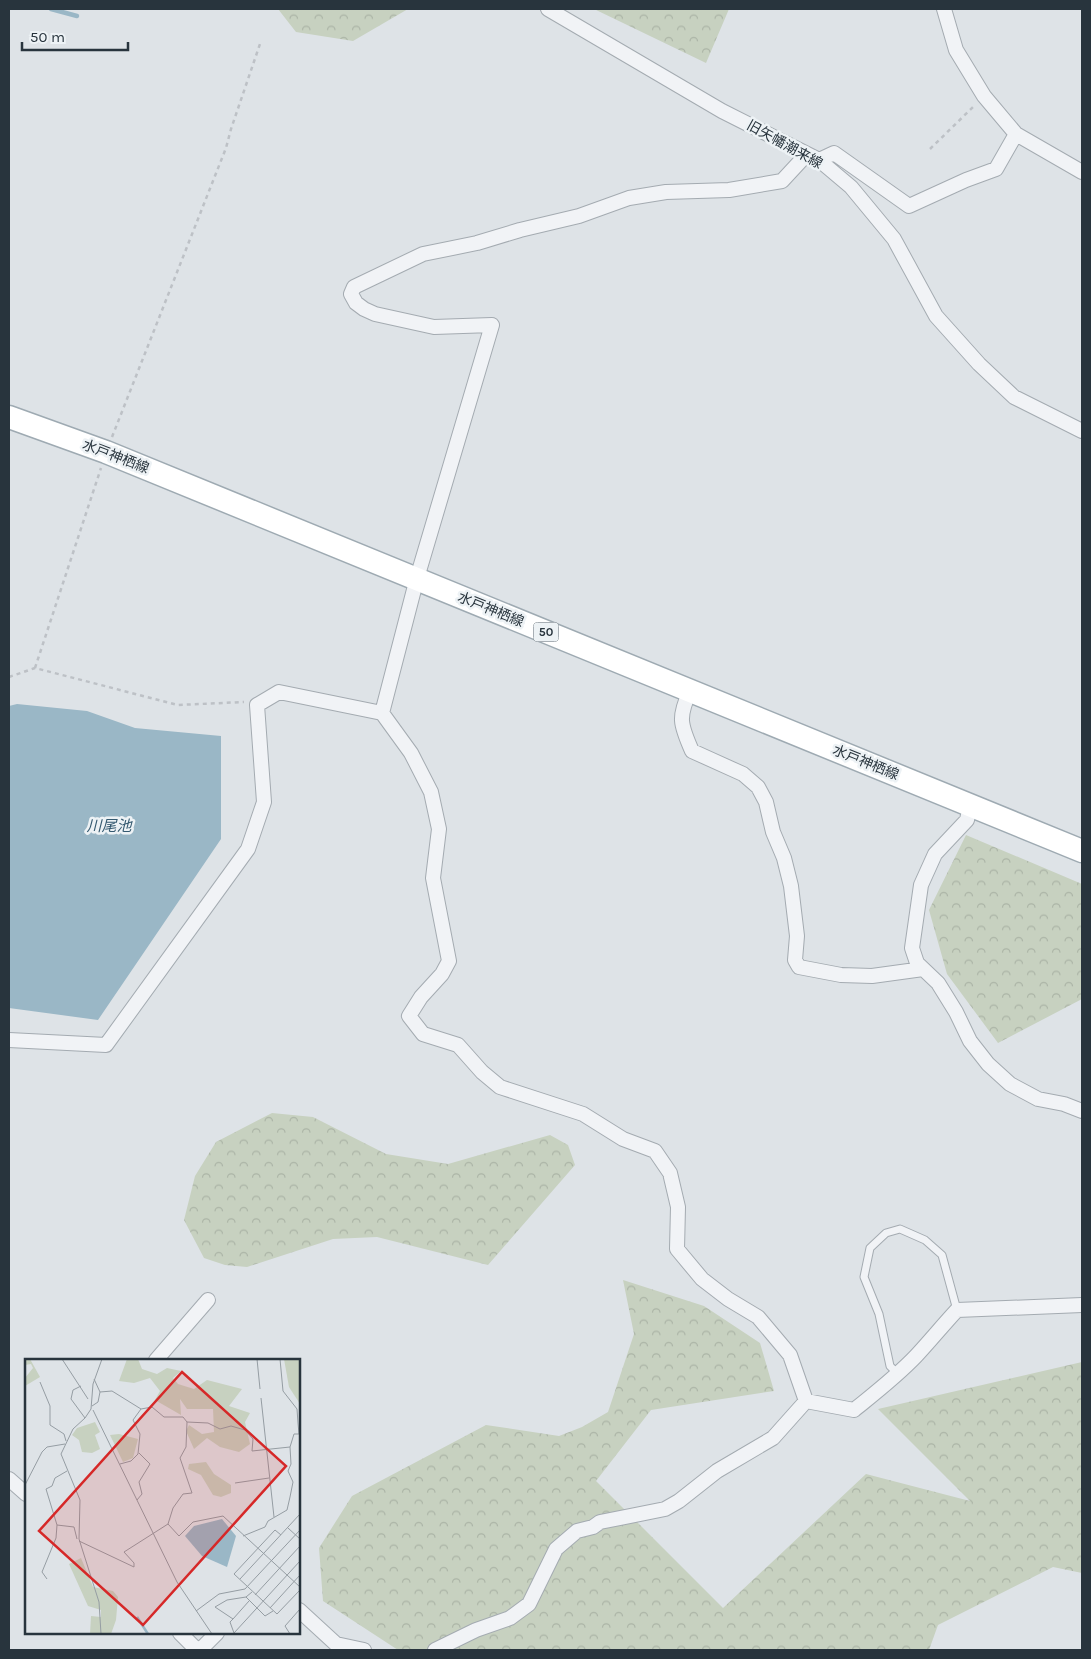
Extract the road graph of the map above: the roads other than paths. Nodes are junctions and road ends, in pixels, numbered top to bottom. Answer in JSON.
{"nodes":[{"id":1,"x":548,"y":9,"type":"edge"},
{"id":2,"x":944,"y":9,"type":"edge"},
{"id":3,"x":1016,"y":134,"type":"junction"},
{"id":4,"x":813,"y":157,"type":"junction"},
{"id":5,"x":1082,"y":172,"type":"edge"},
{"id":6,"x":9,"y":417,"type":"edge"},
{"id":7,"x":1082,"y":431,"type":"edge"},
{"id":8,"x":417,"y":578,"type":"junction"},
{"id":9,"x":690,"y":690,"type":"junction"},
{"id":10,"x":382,"y":713,"type":"junction"},
{"id":11,"x":970,"y":805,"type":"junction"},
{"id":12,"x":1082,"y":851,"type":"edge"},
{"id":13,"x":924,"y":969,"type":"junction"},
{"id":14,"x":9,"y":1040,"type":"edge"},
{"id":15,"x":1082,"y":1111,"type":"edge"},
{"id":16,"x":208,"y":1300,"type":"dead end"},
{"id":17,"x":1082,"y":1305,"type":"edge"},
{"id":18,"x":957,"y":1310,"type":"junction"},
{"id":19,"x":157,"y":1359,"type":"edge"},
{"id":20,"x":898,"y":1374,"type":"junction"},
{"id":21,"x":806,"y":1401,"type":"junction"},
{"id":22,"x":9,"y":1479,"type":"edge"},
{"id":23,"x":25,"y":1493,"type":"edge"},
{"id":24,"x":300,"y":1611,"type":"edge"},
{"id":25,"x":181,"y":1634,"type":"edge"},
{"id":26,"x":216,"y":1634,"type":"edge"},
{"id":27,"x":199,"y":1650,"type":"edge"},
{"id":28,"x":364,"y":1650,"type":"edge"},
{"id":29,"x":435,"y":1650,"type":"edge"}],
"edges":[{"from":1,"to":4,"type":"street","name":"旧矢幡潮来線"},
{"from":2,"to":3,"type":"street"},
{"from":3,"to":4,"type":"street"},
{"from":3,"to":5,"type":"street"},
{"from":4,"to":7,"type":"street","name":"旧矢幡潮来線"},
{"from":4,"to":8,"type":"street"},
{"from":6,"to":8,"type":"main road","name":"水戸神栖線","number":"50"},
{"from":8,"to":9,"type":"main road","name":"水戸神栖線","number":"50"},
{"from":8,"to":10,"type":"street"},
{"from":9,"to":11,"type":"main road","name":"水戸神栖線","number":"50"},
{"from":9,"to":13,"type":"street"},
{"from":10,"to":14,"type":"street"},
{"from":10,"to":21,"type":"street"},
{"from":11,"to":12,"type":"main road","name":"水戸神栖線","number":"50"},
{"from":11,"to":13,"type":"street"},
{"from":13,"to":15,"type":"street"},
{"from":16,"to":19,"type":"street"},
{"from":17,"to":18,"type":"street"},
{"from":18,"to":20,"type":"street"},
{"from":18,"to":20,"type":"lane"},
{"from":20,"to":21,"type":"street"},
{"from":21,"to":29,"type":"street"},
{"from":22,"to":23,"type":"street"},
{"from":24,"to":28,"type":"street"},
{"from":25,"to":27,"type":"street"},
{"from":26,"to":27,"type":"street"}]}
